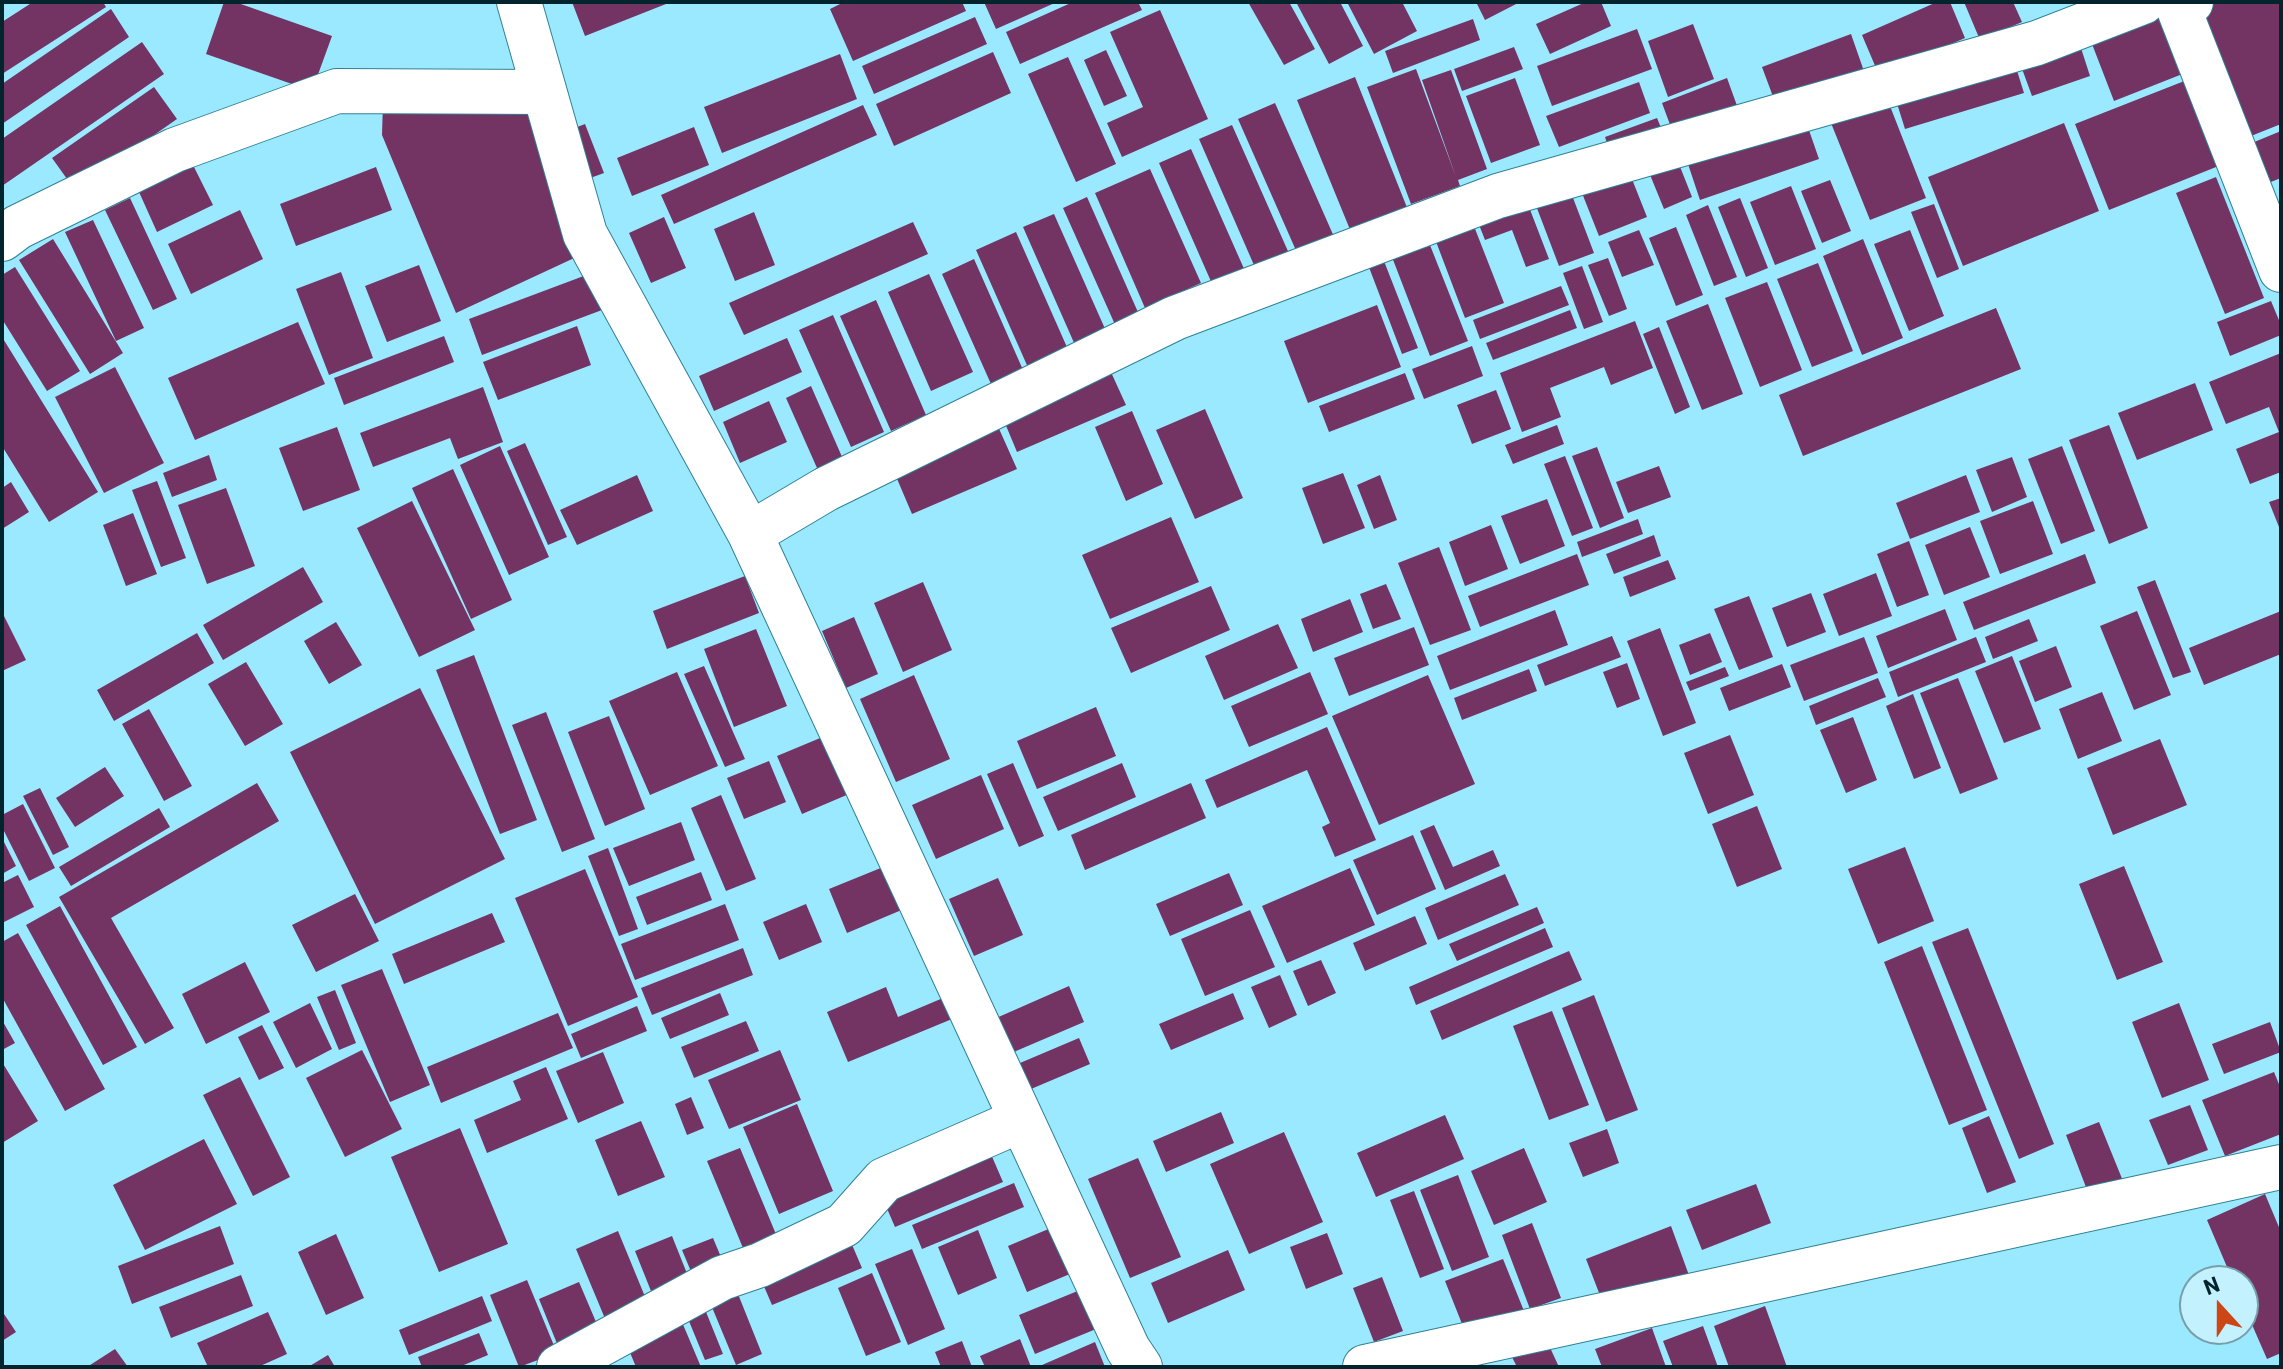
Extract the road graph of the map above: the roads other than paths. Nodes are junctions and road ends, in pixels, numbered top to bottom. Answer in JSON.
{"nodes":[{"id":1,"x":519,"y":2,"type":"edge"},
{"id":2,"x":2143,"y":2,"type":"edge"},
{"id":3,"x":2191,"y":2,"type":"edge"},
{"id":4,"x":543,"y":92,"type":"junction"},
{"id":5,"x":2,"y":239,"type":"edge"},
{"id":6,"x":2281,"y":270,"type":"edge"},
{"id":7,"x":750,"y":534,"type":"junction"},
{"id":8,"x":1021,"y":1120,"type":"junction"},
{"id":9,"x":2281,"y":1167,"type":"edge"},
{"id":10,"x":559,"y":1367,"type":"edge"},
{"id":11,"x":1140,"y":1367,"type":"edge"},
{"id":12,"x":1365,"y":1367,"type":"edge"}],
"edges":[{"from":1,"to":4,"type":"street"},
{"from":2,"to":7,"type":"street"},
{"from":3,"to":6,"type":"street"},
{"from":4,"to":5,"type":"street"},
{"from":4,"to":7,"type":"street"},
{"from":7,"to":8,"type":"street"},
{"from":8,"to":10,"type":"street"},
{"from":8,"to":11,"type":"street"},
{"from":9,"to":12,"type":"street"}]}
